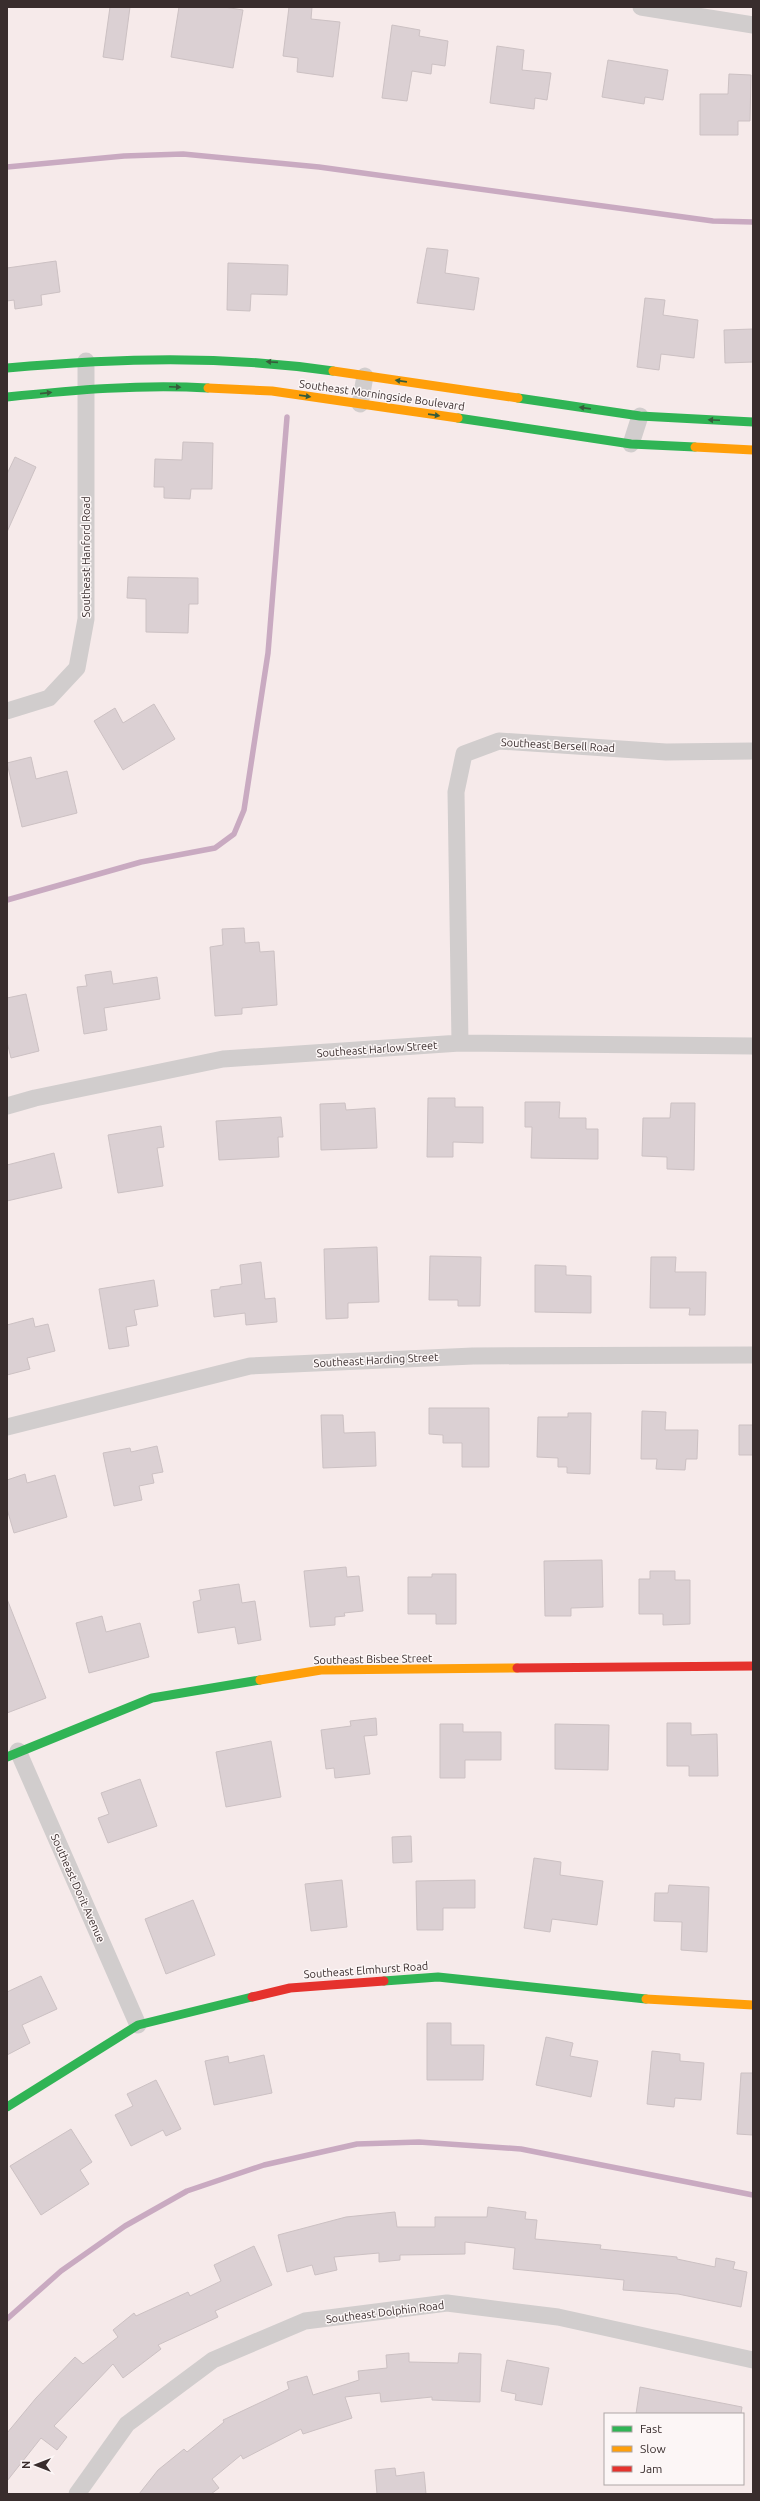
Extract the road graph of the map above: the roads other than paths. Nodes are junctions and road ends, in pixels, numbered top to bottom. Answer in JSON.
{"nodes":[{"id":1,"x":641,"y":7,"type":"edge"},
{"id":2,"x":682,"y":10,"type":"edge"},
{"id":3,"x":753,"y":25,"type":"edge"},
{"id":4,"x":86,"y":361,"type":"junction"},
{"id":5,"x":7,"y":368,"type":"edge"},
{"id":6,"x":365,"y":376,"type":"junction"},
{"id":7,"x":86,"y":389,"type":"junction"},
{"id":8,"x":7,"y":397,"type":"edge"},
{"id":9,"x":360,"y":404,"type":"junction"},
{"id":10,"x":640,"y":416,"type":"junction"},
{"id":11,"x":753,"y":422,"type":"edge"},
{"id":12,"x":631,"y":444,"type":"junction"},
{"id":13,"x":753,"y":450,"type":"edge"},
{"id":14,"x":7,"y":711,"type":"edge"},
{"id":15,"x":753,"y":751,"type":"edge"},
{"id":16,"x":460,"y":1044,"type":"junction"},
{"id":17,"x":753,"y":1046,"type":"edge"},
{"id":18,"x":7,"y":1106,"type":"edge"},
{"id":19,"x":753,"y":1355,"type":"edge"},
{"id":20,"x":7,"y":1427,"type":"edge"},
{"id":21,"x":753,"y":1666,"type":"edge"},
{"id":22,"x":13,"y":1754,"type":"edge"},
{"id":23,"x":753,"y":2005,"type":"edge"},
{"id":24,"x":138,"y":2025,"type":"junction"},
{"id":25,"x":7,"y":2107,"type":"edge"},
{"id":26,"x":753,"y":2360,"type":"edge"},
{"id":27,"x":77,"y":2494,"type":"edge"}],
"edges":[{"from":1,"to":2,"type":"street"},
{"from":2,"to":3,"type":"street"},
{"from":4,"to":5,"type":"street","name":"Southeast Morningside Boulevard"},
{"from":6,"to":4,"type":"street","name":"Southeast Morningside Boulevard","one_way":true},
{"from":4,"to":7,"type":"street","name":"Southeast Hanford Road"},
{"from":6,"to":9,"type":"street"},
{"from":10,"to":6,"type":"street","name":"Southeast Morningside Boulevard","one_way":true},
{"from":8,"to":7,"type":"street","name":"Southeast Morningside Boulevard","one_way":true},
{"from":7,"to":9,"type":"street","name":"Southeast Morningside Boulevard","one_way":true},
{"from":7,"to":14,"type":"street","name":"Southeast Hanford Road"},
{"from":9,"to":12,"type":"street","name":"Southeast Morningside Boulevard","one_way":true},
{"from":11,"to":10,"type":"street","name":"Southeast Morningside Boulevard","one_way":true},
{"from":10,"to":12,"type":"street"},
{"from":12,"to":13,"type":"street","name":"Southeast Morningside Boulevard"},
{"from":15,"to":16,"type":"street","name":"Southeast Bersell Road"},
{"from":16,"to":17,"type":"street","name":"Southeast Harlow Street"},
{"from":16,"to":18,"type":"street","name":"Southeast Harlow Street"},
{"from":19,"to":20,"type":"street","name":"Southeast Harding Street"},
{"from":21,"to":22,"type":"street","name":"Southeast Bisbee Street"},
{"from":22,"to":24,"type":"street","name":"Southeast Dorit Avenue"},
{"from":23,"to":24,"type":"street","name":"Southeast Elmhurst Road"},
{"from":24,"to":25,"type":"street","name":"Southeast Elmhurst Road"},
{"from":26,"to":27,"type":"street","name":"Southeast Dolphin Road"}]}
